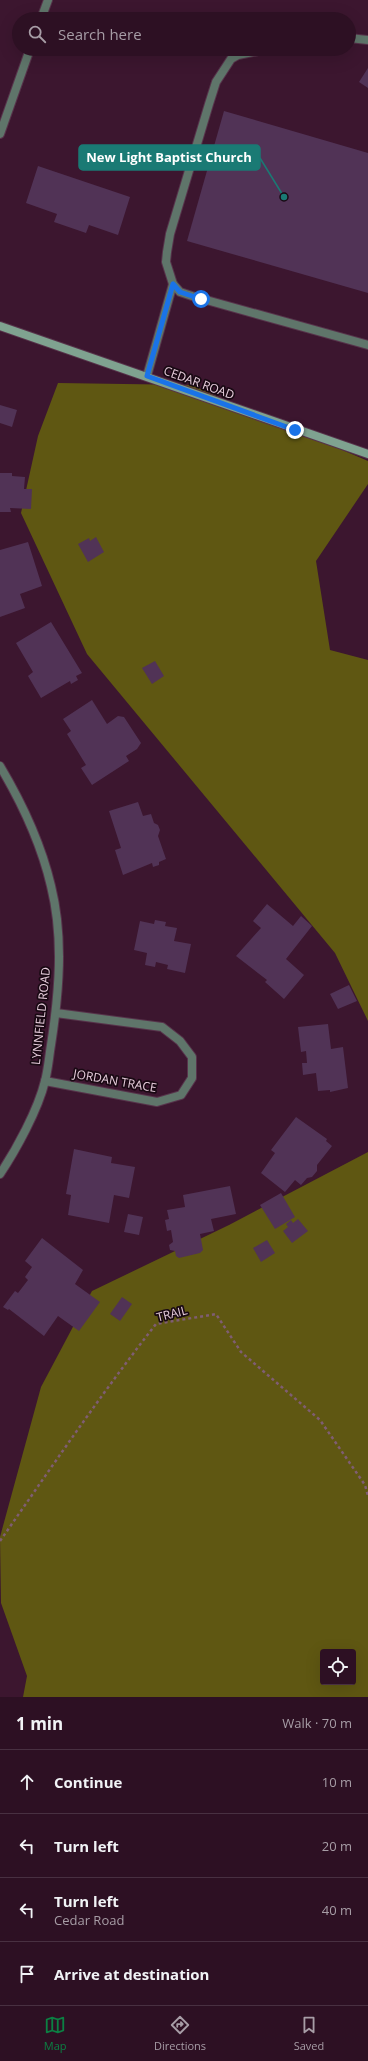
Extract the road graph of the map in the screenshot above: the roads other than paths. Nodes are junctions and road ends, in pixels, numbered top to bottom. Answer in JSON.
{"nodes":[{"id":1,"x":48,"y":0,"type":"edge"},
{"id":2,"x":44,"y":12,"type":"edge"},
{"id":3,"x":356,"y":39,"type":"edge"},
{"id":4,"x":368,"y":40,"type":"edge"},
{"id":5,"x":28,"y":56,"type":"edge"},
{"id":6,"x":236,"y":56,"type":"edge"},
{"id":7,"x":0,"y":134,"type":"edge"},
{"id":8,"x":173,"y":284,"type":"junction"},
{"id":9,"x":0,"y":326,"type":"edge"},
{"id":10,"x":368,"y":345,"type":"edge"},
{"id":11,"x":147,"y":376,"type":"junction"},
{"id":12,"x":368,"y":454,"type":"edge"},
{"id":13,"x":0,"y":766,"type":"edge"},
{"id":14,"x":56,"y":1013,"type":"junction"},
{"id":15,"x":45,"y":1081,"type":"junction"},
{"id":16,"x":0,"y":1174,"type":"edge"}],
"edges":[{"from":1,"to":2,"type":"street"},
{"from":3,"to":4,"type":"street"},
{"from":5,"to":7,"type":"street"},
{"from":6,"to":8,"type":"street"},
{"from":8,"to":10,"type":"street"},
{"from":8,"to":11,"type":"street"},
{"from":9,"to":11,"type":"street","name":"CEDAR ROAD"},
{"from":11,"to":12,"type":"street","name":"CEDAR ROAD"},
{"from":13,"to":14,"type":"street","name":"LYNNFIELD ROAD"},
{"from":14,"to":15,"type":"street","name":"LYNNFIELD ROAD"},
{"from":14,"to":15,"type":"street","name":"JORDAN TRACE"},
{"from":15,"to":16,"type":"street","name":"LYNNFIELD ROAD"}]}
